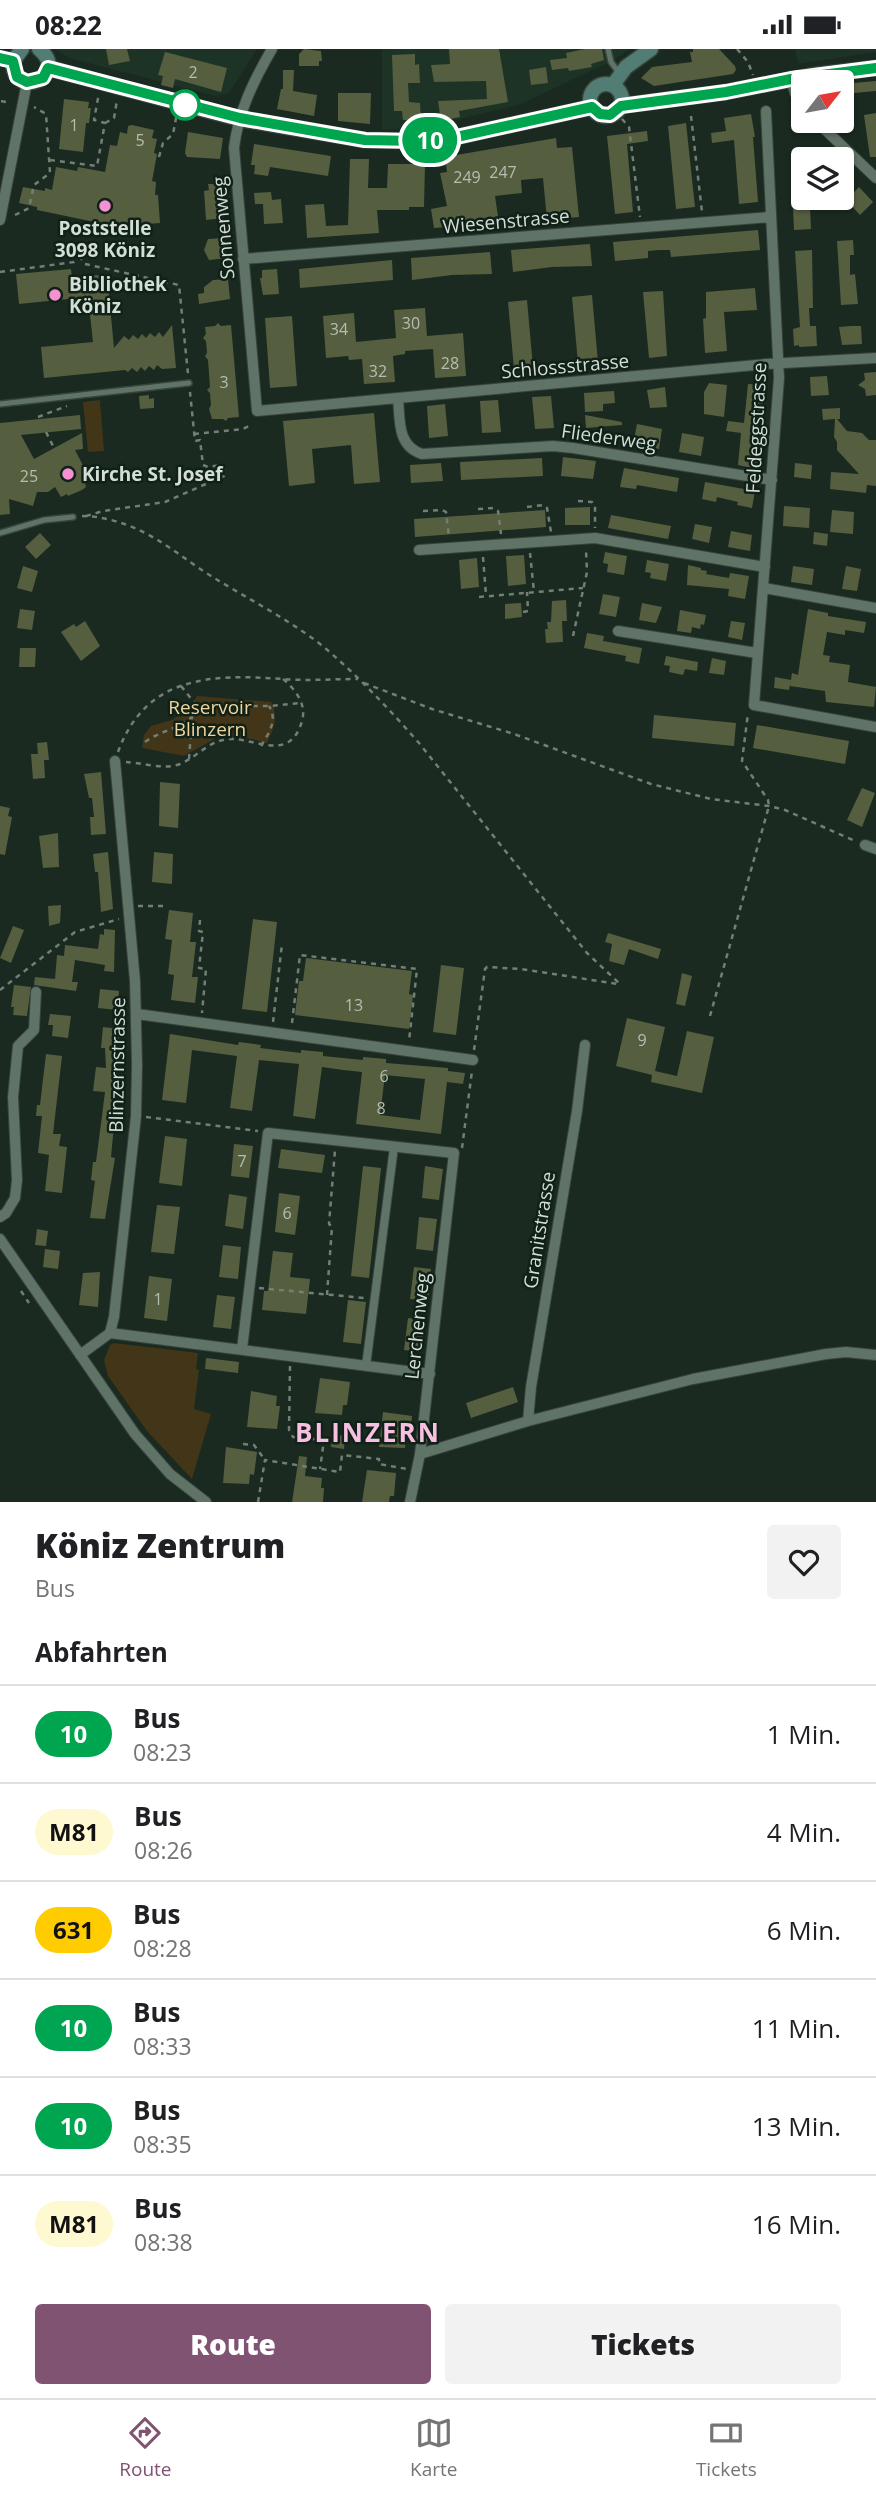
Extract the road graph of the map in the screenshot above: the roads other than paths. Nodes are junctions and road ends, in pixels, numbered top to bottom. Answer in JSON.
{"nodes":[{"id":1,"x":22,"y":49,"type":"edge"},
{"id":2,"x":40,"y":49,"type":"edge"},
{"id":3,"x":272,"y":49,"type":"edge"},
{"id":4,"x":608,"y":49,"type":"edge"},
{"id":5,"x":651,"y":49,"type":"edge"},
{"id":6,"x":6,"y":60,"type":"edge"},
{"id":7,"x":48,"y":68,"type":"junction"},
{"id":8,"x":876,"y":68,"type":"edge"},
{"id":9,"x":854,"y":71,"type":"edge"},
{"id":10,"x":791,"y":79,"type":"edge"},
{"id":11,"x":617,"y":80,"type":"junction"},
{"id":12,"x":27,"y":82,"type":"junction"},
{"id":13,"x":621,"y":106,"type":"junction"},
{"id":14,"x":592,"y":107,"type":"junction"},
{"id":15,"x":766,"y":111,"type":"dead end"},
{"id":16,"x":240,"y":118,"type":"junction"},
{"id":17,"x":829,"y":133,"type":"edge"},
{"id":18,"x":876,"y":178,"type":"edge"},
{"id":19,"x":771,"y":217,"type":"junction"},
{"id":20,"x":0,"y":221,"type":"edge"},
{"id":21,"x":243,"y":259,"type":"junction"},
{"id":22,"x":876,"y":358,"type":"edge"},
{"id":23,"x":778,"y":363,"type":"junction"},
{"id":24,"x":189,"y":383,"type":"road end"},
{"id":25,"x":398,"y":398,"type":"junction"},
{"id":26,"x":0,"y":404,"type":"edge"},
{"id":27,"x":257,"y":411,"type":"joint"},
{"id":28,"x":772,"y":480,"type":"junction"},
{"id":29,"x":73,"y":517,"type":"road end"},
{"id":30,"x":0,"y":533,"type":"edge"},
{"id":31,"x":419,"y":550,"type":"dead end"},
{"id":32,"x":765,"y":567,"type":"junction"},
{"id":33,"x":764,"y":588,"type":"junction"},
{"id":34,"x":876,"y":608,"type":"edge"},
{"id":35,"x":618,"y":631,"type":"dead end"},
{"id":36,"x":757,"y":653,"type":"junction"},
{"id":37,"x":876,"y":727,"type":"edge"},
{"id":38,"x":115,"y":761,"type":"road end"},
{"id":39,"x":864,"y":845,"type":"road end"},
{"id":40,"x":876,"y":849,"type":"edge"},
{"id":41,"x":36,"y":992,"type":"dead end"},
{"id":42,"x":137,"y":1014,"type":"junction"},
{"id":43,"x":585,"y":1045,"type":"dead end"},
{"id":44,"x":473,"y":1060,"type":"road end"},
{"id":45,"x":394,"y":1147,"type":"junction"},
{"id":46,"x":0,"y":1217,"type":"edge"},
{"id":47,"x":0,"y":1240,"type":"edge"},
{"id":48,"x":110,"y":1333,"type":"junction"},
{"id":49,"x":242,"y":1349,"type":"junction"},
{"id":50,"x":80,"y":1355,"type":"junction"},
{"id":51,"x":876,"y":1355,"type":"edge"},
{"id":52,"x":366,"y":1366,"type":"junction"},
{"id":53,"x":430,"y":1374,"type":"junction"},
{"id":54,"x":528,"y":1421,"type":"junction"},
{"id":55,"x":420,"y":1454,"type":"junction"},
{"id":56,"x":206,"y":1502,"type":"edge"},
{"id":57,"x":410,"y":1502,"type":"edge"}],
"edges":[{"from":1,"to":6,"type":"main road"},
{"from":2,"to":7,"type":"main road"},
{"from":3,"to":16,"type":"street","name":"Sonnenweg"},
{"from":4,"to":11,"type":"lane"},
{"from":5,"to":11,"type":"main road"},
{"from":6,"to":12,"type":"main road"},
{"from":7,"to":12,"type":"main road"},
{"from":7,"to":16,"type":"main road"},
{"from":8,"to":9,"type":"main road"},
{"from":10,"to":13,"type":"main road"},
{"from":11,"to":13,"type":"main road"},
{"from":11,"to":14,"type":"main road"},
{"from":12,"to":20,"type":"street"},
{"from":13,"to":14,"type":"main road"},
{"from":14,"to":16,"type":"main road"},
{"from":15,"to":19,"type":"street","name":"Feldeggstrasse"},
{"from":16,"to":21,"type":"street","name":"Sonnenweg"},
{"from":17,"to":18,"type":"street"},
{"from":19,"to":21,"type":"street","name":"Wiesenstrasse"},
{"from":19,"to":23,"type":"street","name":"Feldeggstrasse"},
{"from":21,"to":27,"type":"street","name":"Sonnenweg"},
{"from":22,"to":23,"type":"street","name":"Schlossstrasse"},
{"from":23,"to":25,"type":"street","name":"Schlossstrasse"},
{"from":23,"to":28,"type":"street","name":"Feldeggstrasse"},
{"from":24,"to":26,"type":"lane"},
{"from":25,"to":27,"type":"street","name":"Schlossstrasse"},
{"from":25,"to":28,"type":"street","name":"Fliederweg"},
{"from":28,"to":32,"type":"street","name":"Feldeggstrasse"},
{"from":29,"to":30,"type":"lane"},
{"from":31,"to":32,"type":"street"},
{"from":32,"to":33,"type":"street","name":"Feldeggstrasse"},
{"from":33,"to":34,"type":"street"},
{"from":33,"to":36,"type":"street","name":"Feldeggstrasse"},
{"from":35,"to":36,"type":"street"},
{"from":36,"to":37,"type":"street","name":"Feldeggstrasse"},
{"from":38,"to":42,"type":"street","name":"Blinzernstrasse"},
{"from":39,"to":40,"type":"street"},
{"from":41,"to":46,"type":"street"},
{"from":42,"to":44,"type":"street"},
{"from":42,"to":48,"type":"street","name":"Blinzernstrasse"},
{"from":43,"to":54,"type":"street","name":"Granitstrasse"},
{"from":45,"to":49,"type":"street"},
{"from":45,"to":52,"type":"street"},
{"from":45,"to":53,"type":"street","name":"Lerchenweg"},
{"from":47,"to":50,"type":"street"},
{"from":48,"to":49,"type":"street"},
{"from":48,"to":50,"type":"street"},
{"from":49,"to":52,"type":"street"},
{"from":50,"to":56,"type":"street"},
{"from":51,"to":54,"type":"street"},
{"from":52,"to":53,"type":"street"},
{"from":53,"to":55,"type":"street","name":"Lerchenweg"},
{"from":54,"to":55,"type":"street"},
{"from":55,"to":57,"type":"street","name":"Lerchenweg"}]}
